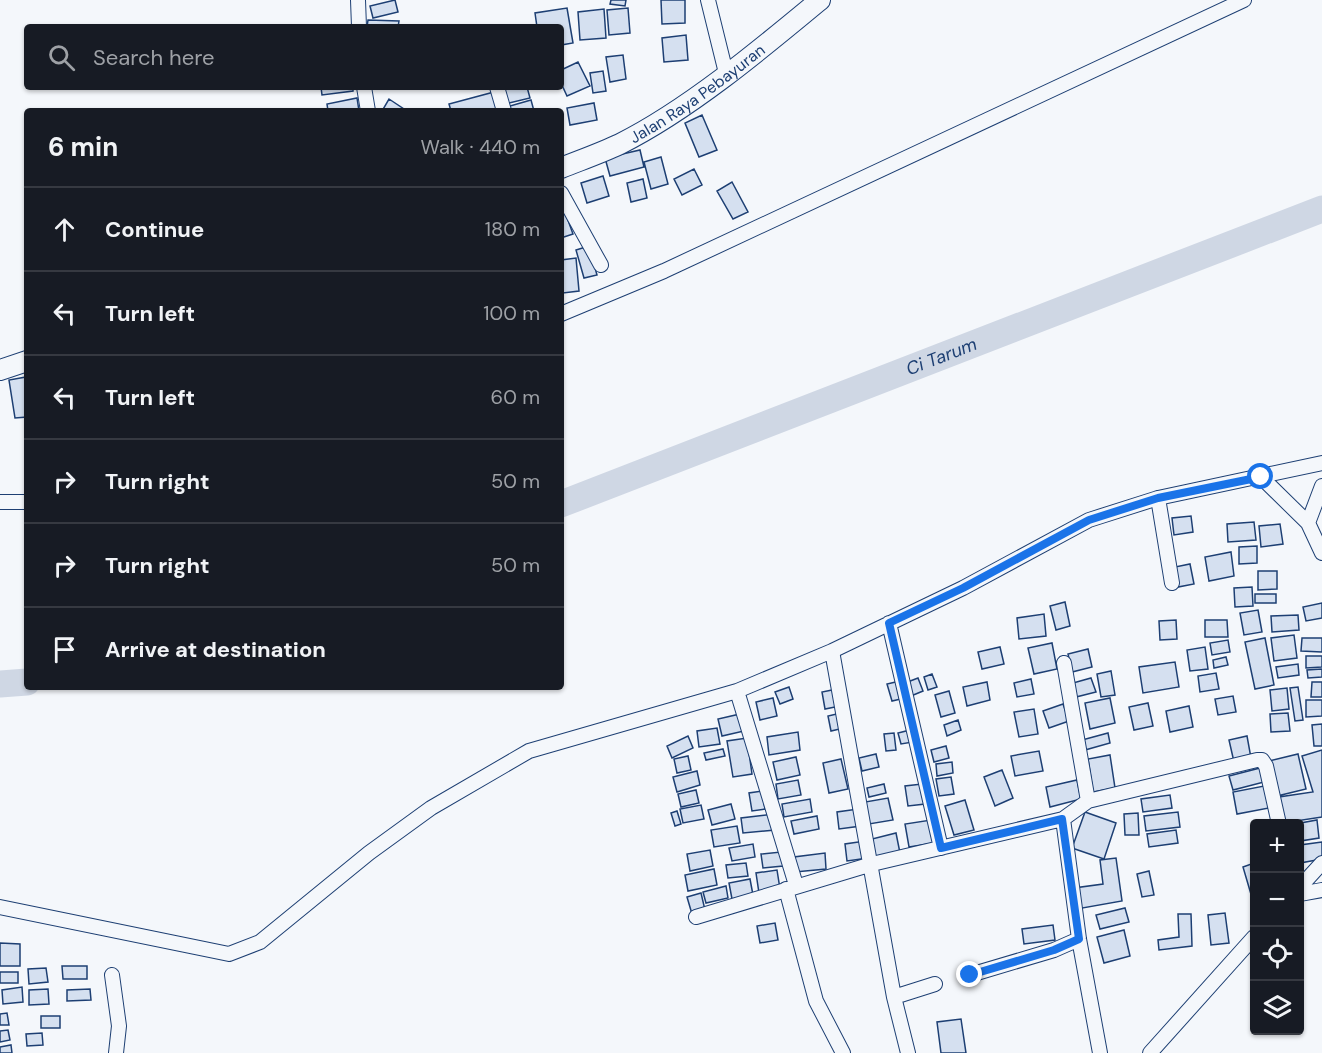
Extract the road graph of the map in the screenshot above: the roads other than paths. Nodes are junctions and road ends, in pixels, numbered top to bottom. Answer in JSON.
{"nodes":[{"id":1,"x":358,"y":0,"type":"edge"},
{"id":2,"x":708,"y":0,"type":"edge"},
{"id":3,"x":820,"y":0,"type":"edge"},
{"id":4,"x":1244,"y":0,"type":"edge"},
{"id":5,"x":359,"y":24,"type":"edge"},
{"id":6,"x":726,"y":73,"type":"junction"},
{"id":7,"x":364,"y":90,"type":"edge"},
{"id":8,"x":498,"y":90,"type":"edge"},
{"id":9,"x":368,"y":108,"type":"edge"},
{"id":10,"x":503,"y":108,"type":"edge"},
{"id":11,"x":564,"y":167,"type":"edge"},
{"id":12,"x":564,"y":198,"type":"edge"},
{"id":13,"x":601,"y":265,"type":"dead end"},
{"id":14,"x":564,"y":313,"type":"edge"},
{"id":15,"x":24,"y":362,"type":"edge"},
{"id":16,"x":0,"y":370,"type":"edge"},
{"id":17,"x":1322,"y":463,"type":"edge"},
{"id":18,"x":1261,"y":477,"type":"junction"},
{"id":19,"x":1322,"y":486,"type":"edge"},
{"id":20,"x":1158,"y":498,"type":"junction"},
{"id":21,"x":0,"y":502,"type":"edge"},
{"id":22,"x":24,"y":502,"type":"edge"},
{"id":23,"x":1308,"y":523,"type":"junction"},
{"id":24,"x":1322,"y":553,"type":"edge"},
{"id":25,"x":1172,"y":583,"type":"dead end"},
{"id":26,"x":889,"y":623,"type":"junction"},
{"id":27,"x":832,"y":651,"type":"junction"},
{"id":28,"x":1064,"y":663,"type":"dead end"},
{"id":29,"x":737,"y":691,"type":"junction"},
{"id":30,"x":1088,"y":801,"type":"junction"},
{"id":31,"x":1062,"y":819,"type":"junction"},
{"id":32,"x":1279,"y":819,"type":"edge"},
{"id":33,"x":941,"y":848,"type":"junction"},
{"id":34,"x":1322,"y":863,"type":"edge"},
{"id":35,"x":872,"y":864,"type":"junction"},
{"id":36,"x":1304,"y":882,"type":"edge"},
{"id":37,"x":791,"y":887,"type":"junction"},
{"id":38,"x":1322,"y":890,"type":"edge"},
{"id":39,"x":1304,"y":893,"type":"edge"},
{"id":40,"x":0,"y":907,"type":"edge"},
{"id":41,"x":696,"y":917,"type":"dead end"},
{"id":42,"x":1079,"y":939,"type":"junction"},
{"id":43,"x":1250,"y":941,"type":"edge"},
{"id":44,"x":112,"y":975,"type":"dead end"},
{"id":45,"x":970,"y":975,"type":"dead end"},
{"id":46,"x":935,"y":984,"type":"dead end"},
{"id":47,"x":894,"y":997,"type":"junction"},
{"id":48,"x":116,"y":1053,"type":"edge"},
{"id":49,"x":843,"y":1053,"type":"edge"},
{"id":50,"x":908,"y":1053,"type":"edge"},
{"id":51,"x":1100,"y":1053,"type":"edge"},
{"id":52,"x":1150,"y":1053,"type":"edge"}],
"edges":[{"from":1,"to":5,"type":"street"},
{"from":2,"to":6,"type":"street"},
{"from":3,"to":6,"type":"main road","name":"Jalan Raya Pebayuran"},
{"from":4,"to":14,"type":"street"},
{"from":6,"to":11,"type":"main road","name":"Jalan Raya Pebayuran"},
{"from":7,"to":9,"type":"street"},
{"from":8,"to":10,"type":"street"},
{"from":12,"to":13,"type":"street"},
{"from":15,"to":16,"type":"main road"},
{"from":17,"to":18,"type":"street"},
{"from":18,"to":20,"type":"street"},
{"from":18,"to":23,"type":"street"},
{"from":19,"to":23,"type":"street"},
{"from":20,"to":25,"type":"street"},
{"from":20,"to":26,"type":"street"},
{"from":21,"to":22,"type":"street"},
{"from":23,"to":24,"type":"street"},
{"from":26,"to":27,"type":"street"},
{"from":26,"to":33,"type":"street"},
{"from":27,"to":29,"type":"street"},
{"from":27,"to":35,"type":"street"},
{"from":28,"to":30,"type":"street"},
{"from":29,"to":37,"type":"street"},
{"from":29,"to":40,"type":"street"},
{"from":30,"to":31,"type":"street"},
{"from":30,"to":32,"type":"street"},
{"from":31,"to":33,"type":"street"},
{"from":31,"to":42,"type":"street"},
{"from":33,"to":35,"type":"street"},
{"from":34,"to":36,"type":"street"},
{"from":35,"to":37,"type":"street"},
{"from":35,"to":47,"type":"street"},
{"from":37,"to":41,"type":"street"},
{"from":37,"to":49,"type":"street"},
{"from":38,"to":39,"type":"street"},
{"from":42,"to":45,"type":"street"},
{"from":42,"to":51,"type":"street"},
{"from":43,"to":52,"type":"street"},
{"from":44,"to":48,"type":"street"},
{"from":46,"to":47,"type":"street"},
{"from":47,"to":50,"type":"street"}]}
